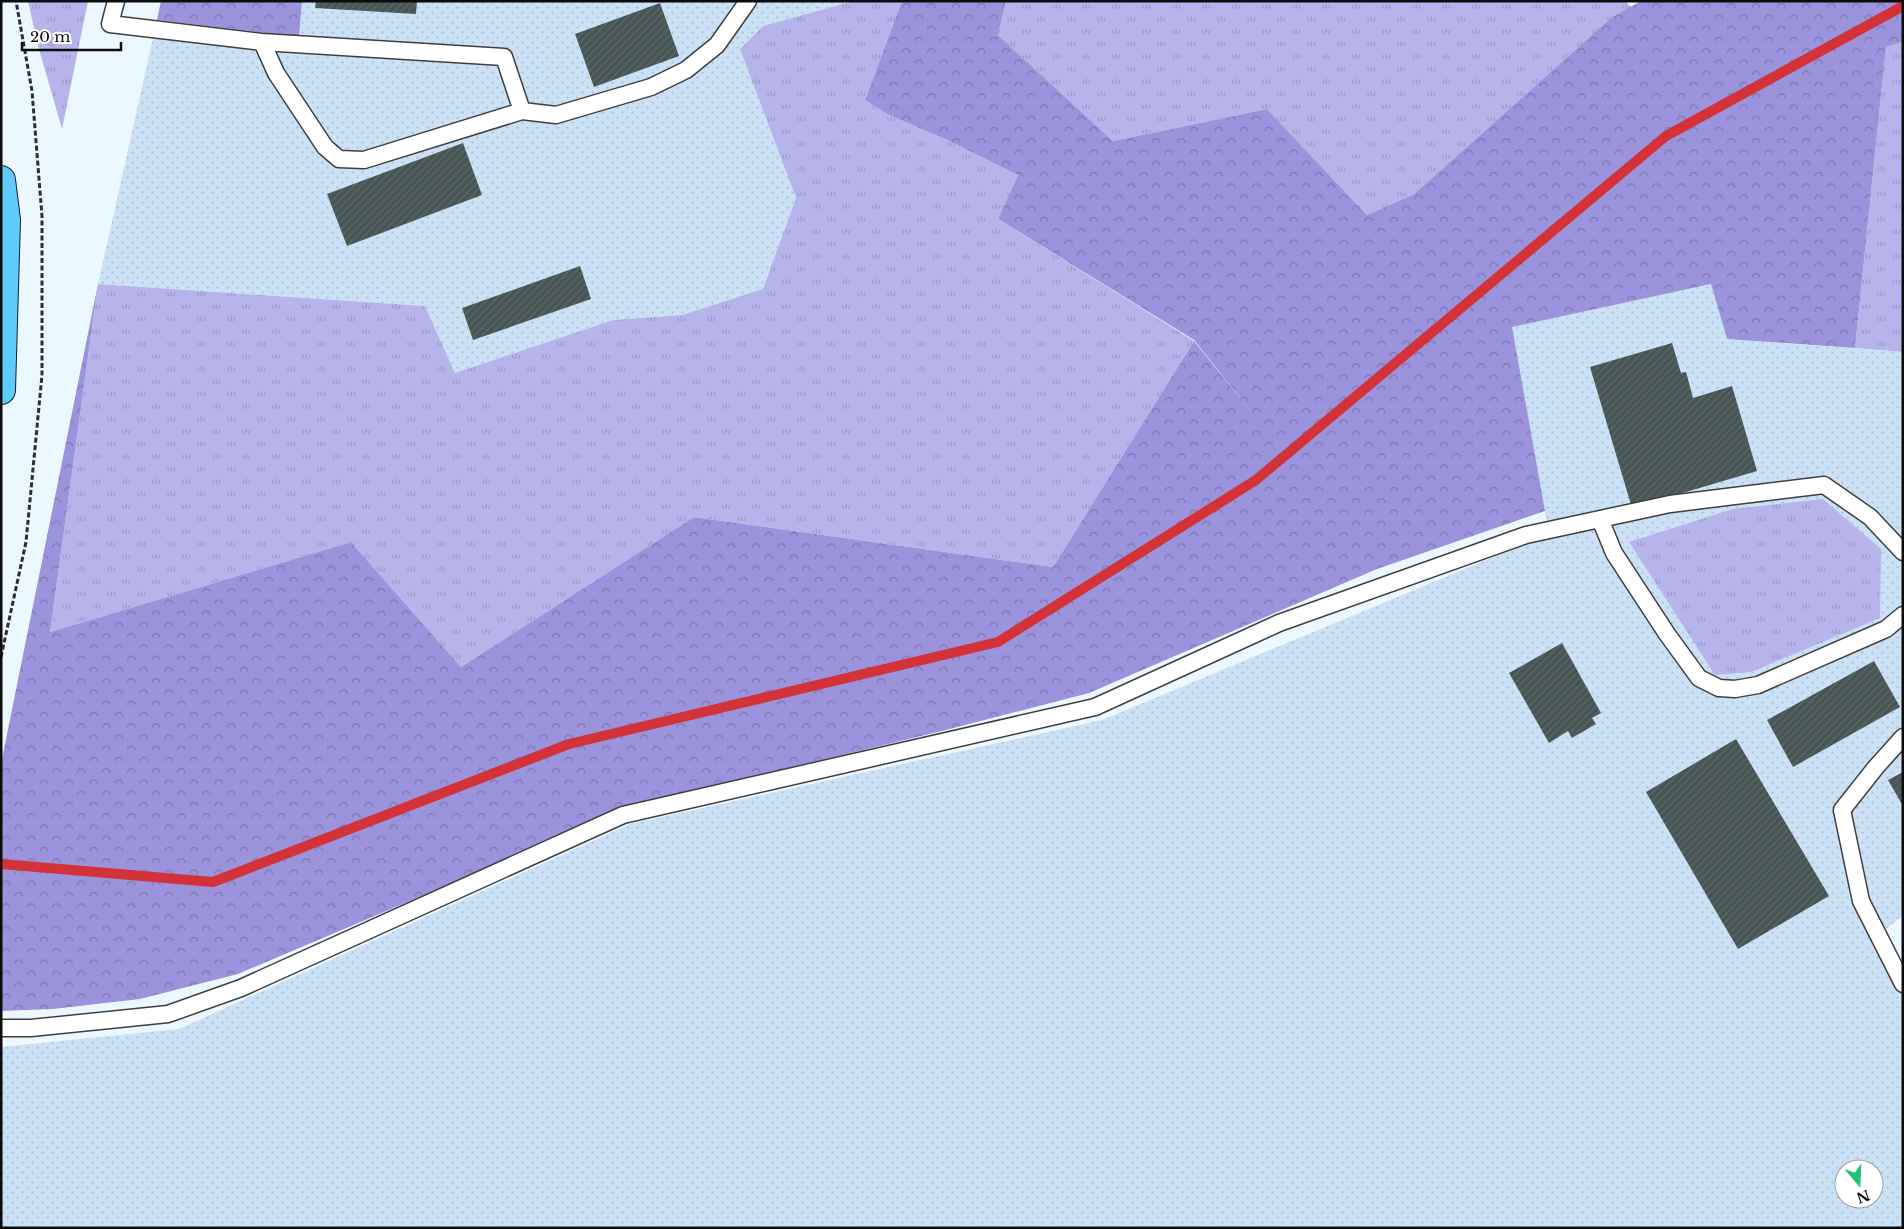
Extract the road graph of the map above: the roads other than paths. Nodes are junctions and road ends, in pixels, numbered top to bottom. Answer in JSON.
{"nodes":[{"id":1,"x":116,"y":1,"type":"edge"},
{"id":2,"x":748,"y":1,"type":"edge"},
{"id":3,"x":262,"y":42,"type":"junction"},
{"id":4,"x":522,"y":111,"type":"junction"},
{"id":5,"x":1,"y":180,"type":"edge"},
{"id":6,"x":1,"y":390,"type":"edge"},
{"id":7,"x":1600,"y":519,"type":"junction"},
{"id":8,"x":1903,"y":552,"type":"edge"},
{"id":9,"x":1903,"y":615,"type":"edge"},
{"id":10,"x":1903,"y":737,"type":"edge"},
{"id":11,"x":1903,"y":984,"type":"edge"},
{"id":12,"x":1,"y":1028,"type":"edge"}],
"edges":[{"from":1,"to":3,"type":"lane"},
{"from":2,"to":4,"type":"lane"},
{"from":3,"to":4,"type":"lane"},
{"from":3,"to":4,"type":"lane"},
{"from":5,"to":6,"type":"main road"},
{"from":7,"to":8,"type":"lane"},
{"from":7,"to":9,"type":"lane"},
{"from":7,"to":12,"type":"lane"},
{"from":10,"to":11,"type":"lane"}]}
